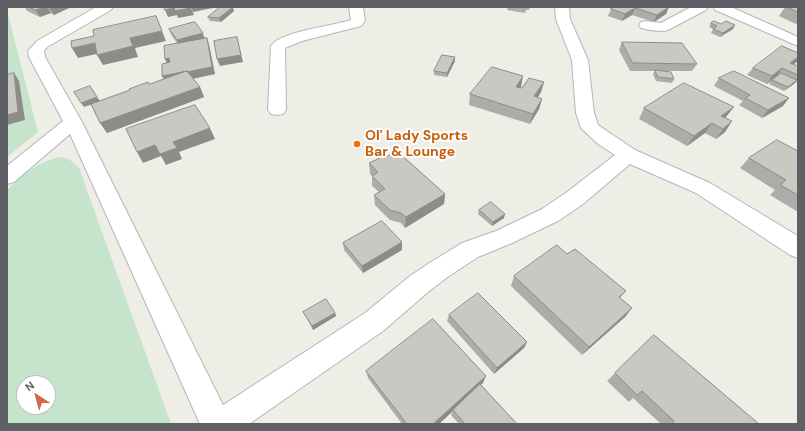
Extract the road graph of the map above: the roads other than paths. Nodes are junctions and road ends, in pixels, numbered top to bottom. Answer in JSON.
{"nodes":[{"id":1,"x":106,"y":7,"type":"edge"},
{"id":2,"x":356,"y":7,"type":"edge"},
{"id":3,"x":562,"y":7,"type":"edge"},
{"id":4,"x":701,"y":7,"type":"edge"},
{"id":5,"x":720,"y":7,"type":"edge"},
{"id":6,"x":646,"y":25,"type":"dead end"},
{"id":7,"x":798,"y":42,"type":"edge"},
{"id":8,"x":277,"y":110,"type":"dead end"},
{"id":9,"x":72,"y":122,"type":"junction"},
{"id":10,"x":628,"y":156,"type":"junction"},
{"id":11,"x":7,"y":177,"type":"edge"},
{"id":12,"x":798,"y":248,"type":"edge"},
{"id":13,"x":216,"y":424,"type":"edge"},
{"id":14,"x":222,"y":424,"type":"edge"}],
"edges":[{"from":1,"to":9,"type":"street"},
{"from":2,"to":8,"type":"street"},
{"from":3,"to":10,"type":"street"},
{"from":4,"to":6,"type":"street"},
{"from":5,"to":7,"type":"street"},
{"from":9,"to":11,"type":"street"},
{"from":9,"to":13,"type":"street"},
{"from":10,"to":12,"type":"street"},
{"from":10,"to":14,"type":"street"}]}
